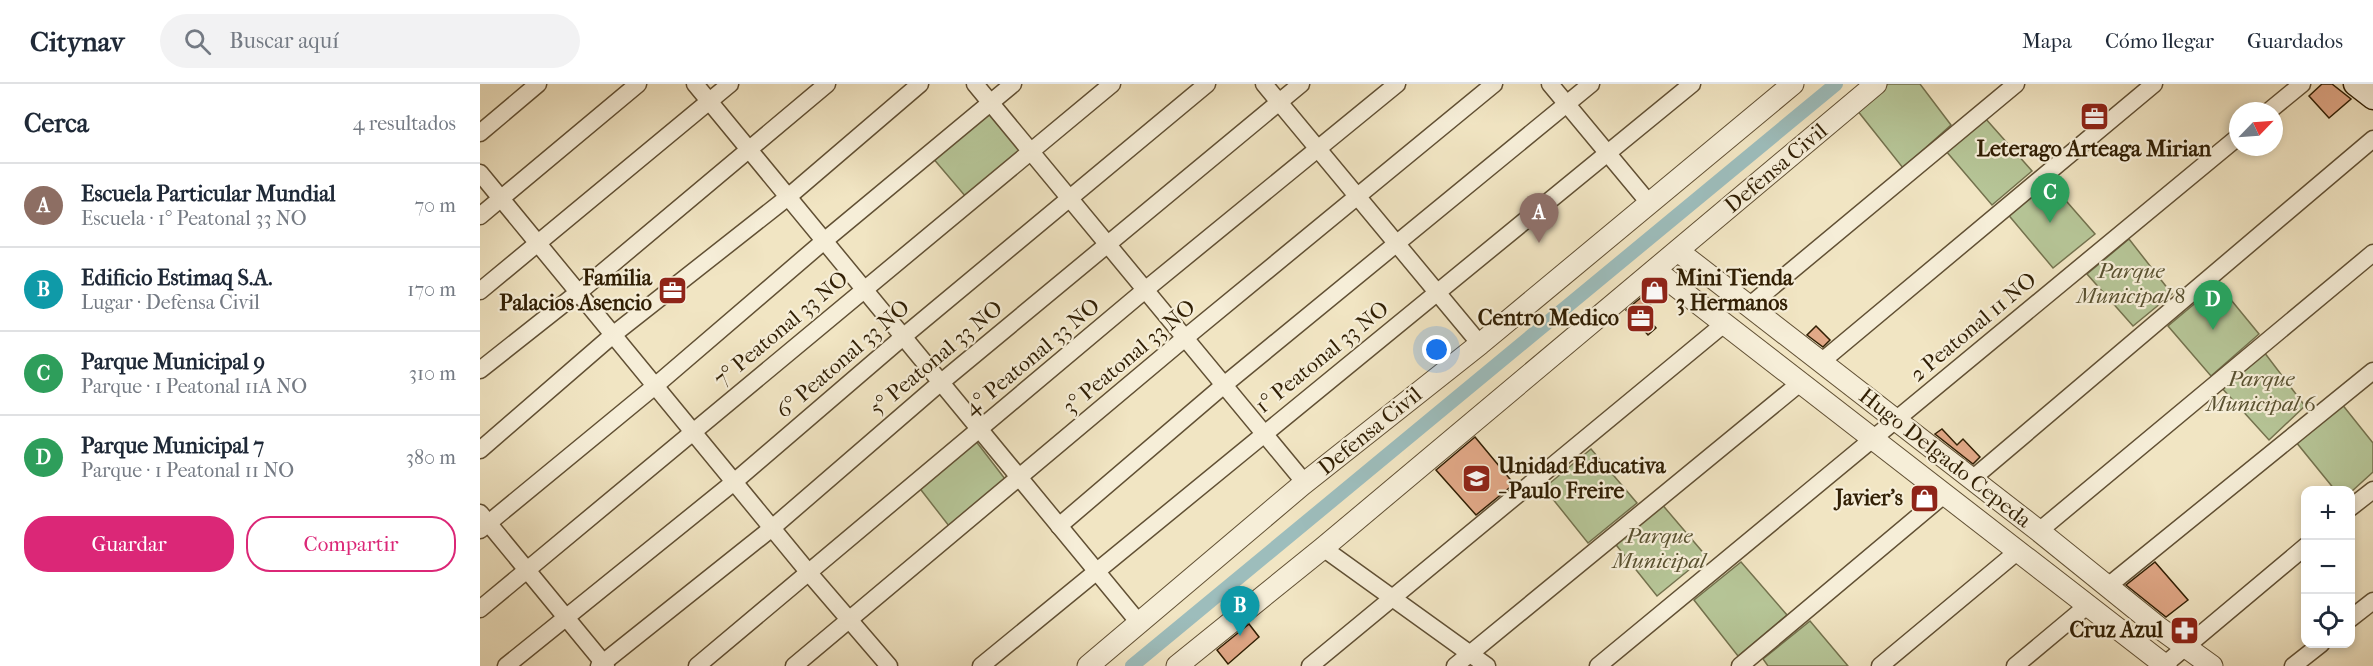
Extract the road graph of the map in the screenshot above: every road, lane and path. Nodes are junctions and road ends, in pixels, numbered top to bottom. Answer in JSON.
{"nodes":[{"id":1,"x":538,"y":84,"type":"edge"},
{"id":2,"x":638,"y":84,"type":"edge"},
{"id":3,"x":694,"y":84,"type":"edge"},
{"id":4,"x":730,"y":84,"type":"edge"},
{"id":5,"x":827,"y":84,"type":"edge"},
{"id":6,"x":920,"y":84,"type":"edge"},
{"id":7,"x":975,"y":84,"type":"edge"},
{"id":8,"x":1013,"y":84,"type":"edge"},
{"id":9,"x":1112,"y":84,"type":"edge"},
{"id":10,"x":1208,"y":84,"type":"edge"},
{"id":11,"x":1264,"y":84,"type":"edge"},
{"id":12,"x":1301,"y":84,"type":"edge"},
{"id":13,"x":1397,"y":84,"type":"edge"},
{"id":14,"x":1494,"y":84,"type":"edge"},
{"id":15,"x":1550,"y":84,"type":"edge"},
{"id":16,"x":1592,"y":84,"type":"edge"},
{"id":17,"x":1692,"y":84,"type":"edge"},
{"id":18,"x":1793,"y":84,"type":"edge"},
{"id":19,"x":1876,"y":84,"type":"edge"},
{"id":20,"x":2016,"y":84,"type":"edge"},
{"id":21,"x":2154,"y":84,"type":"edge"},
{"id":22,"x":2302,"y":84,"type":"edge"},
{"id":23,"x":2355,"y":84,"type":"edge"},
{"id":24,"x":2373,"y":98,"type":"edge"},
{"id":25,"x":1280,"y":101,"type":"junction"},
{"id":26,"x":710,"y":102,"type":"junction"},
{"id":27,"x":2280,"y":102,"type":"edge"},
{"id":28,"x":990,"y":103,"type":"junction"},
{"id":29,"x":1567,"y":104,"type":"junction"},
{"id":30,"x":480,"y":133,"type":"edge"},
{"id":31,"x":2373,"y":139,"type":"edge"},
{"id":32,"x":2229,"y":144,"type":"edge"},
{"id":33,"x":748,"y":149,"type":"junction"},
{"id":34,"x":1317,"y":149,"type":"junction"},
{"id":35,"x":1031,"y":151,"type":"junction"},
{"id":36,"x":1607,"y":153,"type":"junction"},
{"id":37,"x":480,"y":173,"type":"edge"},
{"id":38,"x":1357,"y":196,"type":"junction"},
{"id":39,"x":788,"y":197,"type":"junction"},
{"id":40,"x":501,"y":198,"type":"junction"},
{"id":41,"x":1069,"y":198,"type":"junction"},
{"id":42,"x":1649,"y":203,"type":"junction"},
{"id":43,"x":480,"y":216,"type":"edge"},
{"id":44,"x":824,"y":241,"type":"junction"},
{"id":45,"x":537,"y":243,"type":"junction"},
{"id":46,"x":1396,"y":243,"type":"junction"},
{"id":47,"x":1107,"y":244,"type":"junction"},
{"id":48,"x":1678,"y":251,"type":"junction"},
{"id":49,"x":2373,"y":253,"type":"edge"},
{"id":50,"x":1655,"y":270,"type":"junction"},
{"id":51,"x":864,"y":290,"type":"junction"},
{"id":52,"x":1145,"y":290,"type":"junction"},
{"id":53,"x":480,"y":291,"type":"edge"},
{"id":54,"x":578,"y":292,"type":"junction"},
{"id":55,"x":1437,"y":292,"type":"junction"},
{"id":56,"x":1749,"y":306,"type":"junction"},
{"id":57,"x":1724,"y":324,"type":"junction"},
{"id":58,"x":614,"y":334,"type":"junction"},
{"id":59,"x":903,"y":337,"type":"junction"},
{"id":60,"x":1185,"y":338,"type":"junction"},
{"id":61,"x":1480,"y":344,"type":"junction"},
{"id":62,"x":1821,"y":362,"type":"junction"},
{"id":63,"x":480,"y":370,"type":"edge"},
{"id":64,"x":2373,"y":371,"type":"edge"},
{"id":65,"x":941,"y":382,"type":"junction"},
{"id":66,"x":1800,"y":383,"type":"junction"},
{"id":67,"x":1224,"y":385,"type":"junction"},
{"id":68,"x":655,"y":386,"type":"junction"},
{"id":69,"x":1869,"y":399,"type":"junction"},
{"id":70,"x":1896,"y":420,"type":"junction"},
{"id":71,"x":1850,"y":421,"type":"junction"},
{"id":72,"x":980,"y":431,"type":"junction"},
{"id":73,"x":692,"y":432,"type":"junction"},
{"id":74,"x":1264,"y":434,"type":"junction"},
{"id":75,"x":1918,"y":437,"type":"junction"},
{"id":76,"x":1873,"y":439,"type":"junction"},
{"id":77,"x":480,"y":450,"type":"edge"},
{"id":78,"x":1902,"y":461,"type":"junction"},
{"id":79,"x":1020,"y":478,"type":"junction"},
{"id":80,"x":1972,"y":479,"type":"junction"},
{"id":81,"x":734,"y":482,"type":"junction"},
{"id":82,"x":1305,"y":483,"type":"junction"},
{"id":83,"x":2373,"y":490,"type":"edge"},
{"id":84,"x":1944,"y":494,"type":"junction"},
{"id":85,"x":2355,"y":504,"type":"edge"},
{"id":86,"x":483,"y":522,"type":"edge"},
{"id":87,"x":1059,"y":526,"type":"junction"},
{"id":88,"x":772,"y":528,"type":"junction"},
{"id":89,"x":2040,"y":531,"type":"junction"},
{"id":90,"x":1323,"y":548,"type":"junction"},
{"id":91,"x":2301,"y":550,"type":"edge"},
{"id":92,"x":2018,"y":551,"type":"junction"},
{"id":93,"x":527,"y":570,"type":"junction"},
{"id":94,"x":809,"y":573,"type":"junction"},
{"id":95,"x":1097,"y":573,"type":"junction"},
{"id":96,"x":2108,"y":586,"type":"junction"},
{"id":97,"x":1392,"y":597,"type":"junction"},
{"id":98,"x":2373,"y":601,"type":"edge"},
{"id":99,"x":2088,"y":605,"type":"junction"},
{"id":100,"x":480,"y":609,"type":"edge"},
{"id":101,"x":2355,"y":615,"type":"edge"},
{"id":102,"x":565,"y":617,"type":"junction"},
{"id":103,"x":849,"y":620,"type":"junction"},
{"id":104,"x":1140,"y":624,"type":"junction"},
{"id":105,"x":2158,"y":627,"type":"junction"},
{"id":106,"x":2186,"y":646,"type":"junction"},
{"id":107,"x":2141,"y":647,"type":"junction"},
{"id":108,"x":2316,"y":648,"type":"edge"},
{"id":109,"x":1471,"y":653,"type":"junction"},
{"id":110,"x":603,"y":665,"type":"edge"},
{"id":111,"x":2204,"y":665,"type":"edge"},
{"id":112,"x":506,"y":666,"type":"edge"},
{"id":113,"x":697,"y":666,"type":"edge"},
{"id":114,"x":794,"y":666,"type":"edge"},
{"id":115,"x":889,"y":666,"type":"edge"},
{"id":116,"x":981,"y":666,"type":"edge"},
{"id":117,"x":1088,"y":666,"type":"edge"},
{"id":118,"x":1177,"y":666,"type":"edge"},
{"id":119,"x":1310,"y":666,"type":"edge"},
{"id":120,"x":1455,"y":666,"type":"edge"},
{"id":121,"x":1487,"y":666,"type":"edge"},
{"id":122,"x":1598,"y":666,"type":"edge"},
{"id":123,"x":1740,"y":666,"type":"edge"},
{"id":124,"x":1880,"y":666,"type":"edge"},
{"id":125,"x":2015,"y":666,"type":"edge"},
{"id":126,"x":2164,"y":666,"type":"edge"},
{"id":127,"x":2293,"y":666,"type":"edge"}],
"edges":[{"from":1,"to":30,"type":"street"},
{"from":2,"to":40,"type":"street"},
{"from":3,"to":26,"type":"street"},
{"from":4,"to":26,"type":"street"},
{"from":5,"to":33,"type":"street"},
{"from":6,"to":39,"type":"street"},
{"from":7,"to":28,"type":"street"},
{"from":8,"to":28,"type":"street"},
{"from":9,"to":35,"type":"street","name":"7° Peatonal 33 NO"},
{"from":10,"to":41,"type":"street","name":"6° Peatonal 33 NO"},
{"from":11,"to":25,"type":"street"},
{"from":12,"to":25,"type":"street","name":"5° Peatonal 33 NO"},
{"from":13,"to":34,"type":"street","name":"4° Peatonal 33 NO"},
{"from":14,"to":38,"type":"street","name":"3° Peatonal 33 NO"},
{"from":15,"to":29,"type":"street"},
{"from":16,"to":29,"type":"street"},
{"from":17,"to":36,"type":"street","name":"1° Peatonal 33 NO"},
{"from":18,"to":42,"type":"street","name":"Defensa Civil"},
{"from":19,"to":48,"type":"street","name":"Defensa Civil"},
{"from":20,"to":56,"type":"street"},
{"from":21,"to":62,"type":"street"},
{"from":22,"to":27,"type":"street"},
{"from":23,"to":24,"type":"main road"},
{"from":25,"to":34,"type":"street"},
{"from":25,"to":47,"type":"street","name":"5° Peatonal 33 NO"},
{"from":26,"to":33,"type":"street"},
{"from":26,"to":45,"type":"street"},
{"from":28,"to":35,"type":"street"},
{"from":28,"to":44,"type":"street"},
{"from":29,"to":36,"type":"street"},
{"from":29,"to":46,"type":"street"},
{"from":31,"to":80,"type":"street"},
{"from":32,"to":70,"type":"street","name":"2 Peatonal 11 NO"},
{"from":33,"to":39,"type":"street"},
{"from":33,"to":54,"type":"street"},
{"from":34,"to":38,"type":"street"},
{"from":34,"to":52,"type":"street","name":"4° Peatonal 33 NO"},
{"from":35,"to":41,"type":"street"},
{"from":35,"to":51,"type":"street","name":"7° Peatonal 33 NO"},
{"from":36,"to":42,"type":"street"},
{"from":36,"to":55,"type":"street","name":"1° Peatonal 33 NO"},
{"from":37,"to":40,"type":"street"},
{"from":38,"to":46,"type":"street"},
{"from":38,"to":60,"type":"street","name":"3° Peatonal 33 NO"},
{"from":39,"to":44,"type":"street"},
{"from":39,"to":58,"type":"street"},
{"from":40,"to":43,"type":"street"},
{"from":40,"to":45,"type":"street"},
{"from":41,"to":47,"type":"street"},
{"from":41,"to":59,"type":"street","name":"6° Peatonal 33 NO"},
{"from":42,"to":61,"type":"street","name":"Defensa Civil"},
{"from":44,"to":51,"type":"street"},
{"from":44,"to":68,"type":"street"},
{"from":45,"to":53,"type":"street"},
{"from":45,"to":54,"type":"street"},
{"from":46,"to":55,"type":"street"},
{"from":46,"to":67,"type":"street"},
{"from":47,"to":52,"type":"street"},
{"from":47,"to":65,"type":"street","name":"5° Peatonal 33 NO"},
{"from":48,"to":50,"type":"street","name":"Defensa Civil"},
{"from":48,"to":56,"type":"street","name":"Hugo Delgado Cepeda"},
{"from":49,"to":89,"type":"street"},
{"from":50,"to":57,"type":"street","name":"Hugo Delgado Cepeda"},
{"from":50,"to":90,"type":"street","name":"Defensa Civil"},
{"from":51,"to":59,"type":"street"},
{"from":51,"to":73,"type":"street","name":"7° Peatonal 33 NO"},
{"from":52,"to":60,"type":"street"},
{"from":52,"to":72,"type":"street","name":"4° Peatonal 33 NO"},
{"from":54,"to":58,"type":"street"},
{"from":54,"to":63,"type":"street"},
{"from":55,"to":61,"type":"street"},
{"from":55,"to":74,"type":"street","name":"1° Peatonal 33 NO"},
{"from":56,"to":62,"type":"street","name":"Hugo Delgado Cepeda"},
{"from":57,"to":66,"type":"street","name":"Hugo Delgado Cepeda"},
{"from":57,"to":97,"type":"street"},
{"from":58,"to":68,"type":"street"},
{"from":58,"to":77,"type":"street"},
{"from":59,"to":65,"type":"street"},
{"from":59,"to":81,"type":"street","name":"6° Peatonal 33 NO"},
{"from":60,"to":67,"type":"street"},
{"from":60,"to":79,"type":"street","name":"3° Peatonal 33 NO"},
{"from":61,"to":82,"type":"street","name":"Defensa Civil"},
{"from":62,"to":69,"type":"street","name":"Hugo Delgado Cepeda"},
{"from":64,"to":96,"type":"street"},
{"from":65,"to":72,"type":"street"},
{"from":65,"to":88,"type":"street","name":"5° Peatonal 33 NO"},
{"from":66,"to":71,"type":"street","name":"Hugo Delgado Cepeda"},
{"from":66,"to":109,"type":"street"},
{"from":67,"to":74,"type":"street"},
{"from":67,"to":87,"type":"street"},
{"from":68,"to":73,"type":"street"},
{"from":68,"to":86,"type":"street"},
{"from":69,"to":70,"type":"street","name":"Hugo Delgado Cepeda"},
{"from":69,"to":71,"type":"street"},
{"from":70,"to":75,"type":"street","name":"Hugo Delgado Cepeda"},
{"from":70,"to":76,"type":"street","name":"2 Peatonal 11 NO"},
{"from":71,"to":76,"type":"street","name":"Hugo Delgado Cepeda"},
{"from":72,"to":79,"type":"street"},
{"from":72,"to":94,"type":"street","name":"4° Peatonal 33 NO"},
{"from":73,"to":81,"type":"street"},
{"from":73,"to":93,"type":"street","name":"7° Peatonal 33 NO"},
{"from":74,"to":82,"type":"street"},
{"from":74,"to":95,"type":"street","name":"1° Peatonal 33 NO"},
{"from":75,"to":78,"type":"street"},
{"from":75,"to":80,"type":"street","name":"Hugo Delgado Cepeda"},
{"from":76,"to":78,"type":"street","name":"Hugo Delgado Cepeda"},
{"from":76,"to":122,"type":"street","name":"2 Peatonal 11 NO"},
{"from":78,"to":84,"type":"street","name":"Hugo Delgado Cepeda"},
{"from":79,"to":87,"type":"street"},
{"from":79,"to":103,"type":"street","name":"3° Peatonal 33 NO"},
{"from":80,"to":89,"type":"street","name":"Hugo Delgado Cepeda"},
{"from":81,"to":88,"type":"street"},
{"from":81,"to":102,"type":"street","name":"6° Peatonal 33 NO"},
{"from":82,"to":104,"type":"street","name":"Defensa Civil"},
{"from":83,"to":85,"type":"street"},
{"from":84,"to":92,"type":"street","name":"Hugo Delgado Cepeda"},
{"from":84,"to":123,"type":"street"},
{"from":86,"to":93,"type":"street"},
{"from":87,"to":95,"type":"street"},
{"from":88,"to":94,"type":"street"},
{"from":88,"to":110,"type":"street","name":"5° Peatonal 33 NO"},
{"from":89,"to":96,"type":"street","name":"Hugo Delgado Cepeda"},
{"from":90,"to":97,"type":"street"},
{"from":90,"to":118,"type":"street","name":"Defensa Civil"},
{"from":91,"to":106,"type":"street"},
{"from":92,"to":99,"type":"street","name":"Hugo Delgado Cepeda"},
{"from":92,"to":124,"type":"street"},
{"from":93,"to":100,"type":"street","name":"7° Peatonal 33 NO"},
{"from":93,"to":102,"type":"street"},
{"from":94,"to":103,"type":"street"},
{"from":94,"to":113,"type":"street","name":"4° Peatonal 33 NO"},
{"from":95,"to":104,"type":"street"},
{"from":95,"to":116,"type":"street","name":"1° Peatonal 33 NO"},
{"from":96,"to":105,"type":"street","name":"Hugo Delgado Cepeda"},
{"from":97,"to":109,"type":"street"},
{"from":97,"to":119,"type":"street"},
{"from":98,"to":101,"type":"street"},
{"from":99,"to":107,"type":"street","name":"Hugo Delgado Cepeda"},
{"from":99,"to":125,"type":"street"},
{"from":102,"to":110,"type":"street"},
{"from":102,"to":112,"type":"street","name":"6° Peatonal 33 NO"},
{"from":103,"to":114,"type":"street","name":"3° Peatonal 33 NO"},
{"from":103,"to":115,"type":"street"},
{"from":104,"to":117,"type":"street","name":"Defensa Civil"},
{"from":105,"to":106,"type":"street","name":"Hugo Delgado Cepeda"},
{"from":105,"to":107,"type":"street"},
{"from":106,"to":111,"type":"street","name":"Hugo Delgado Cepeda"},
{"from":106,"to":126,"type":"street"},
{"from":107,"to":126,"type":"street","name":"Hugo Delgado Cepeda"},
{"from":108,"to":127,"type":"street"},
{"from":109,"to":120,"type":"street"},
{"from":109,"to":121,"type":"street"}]}
